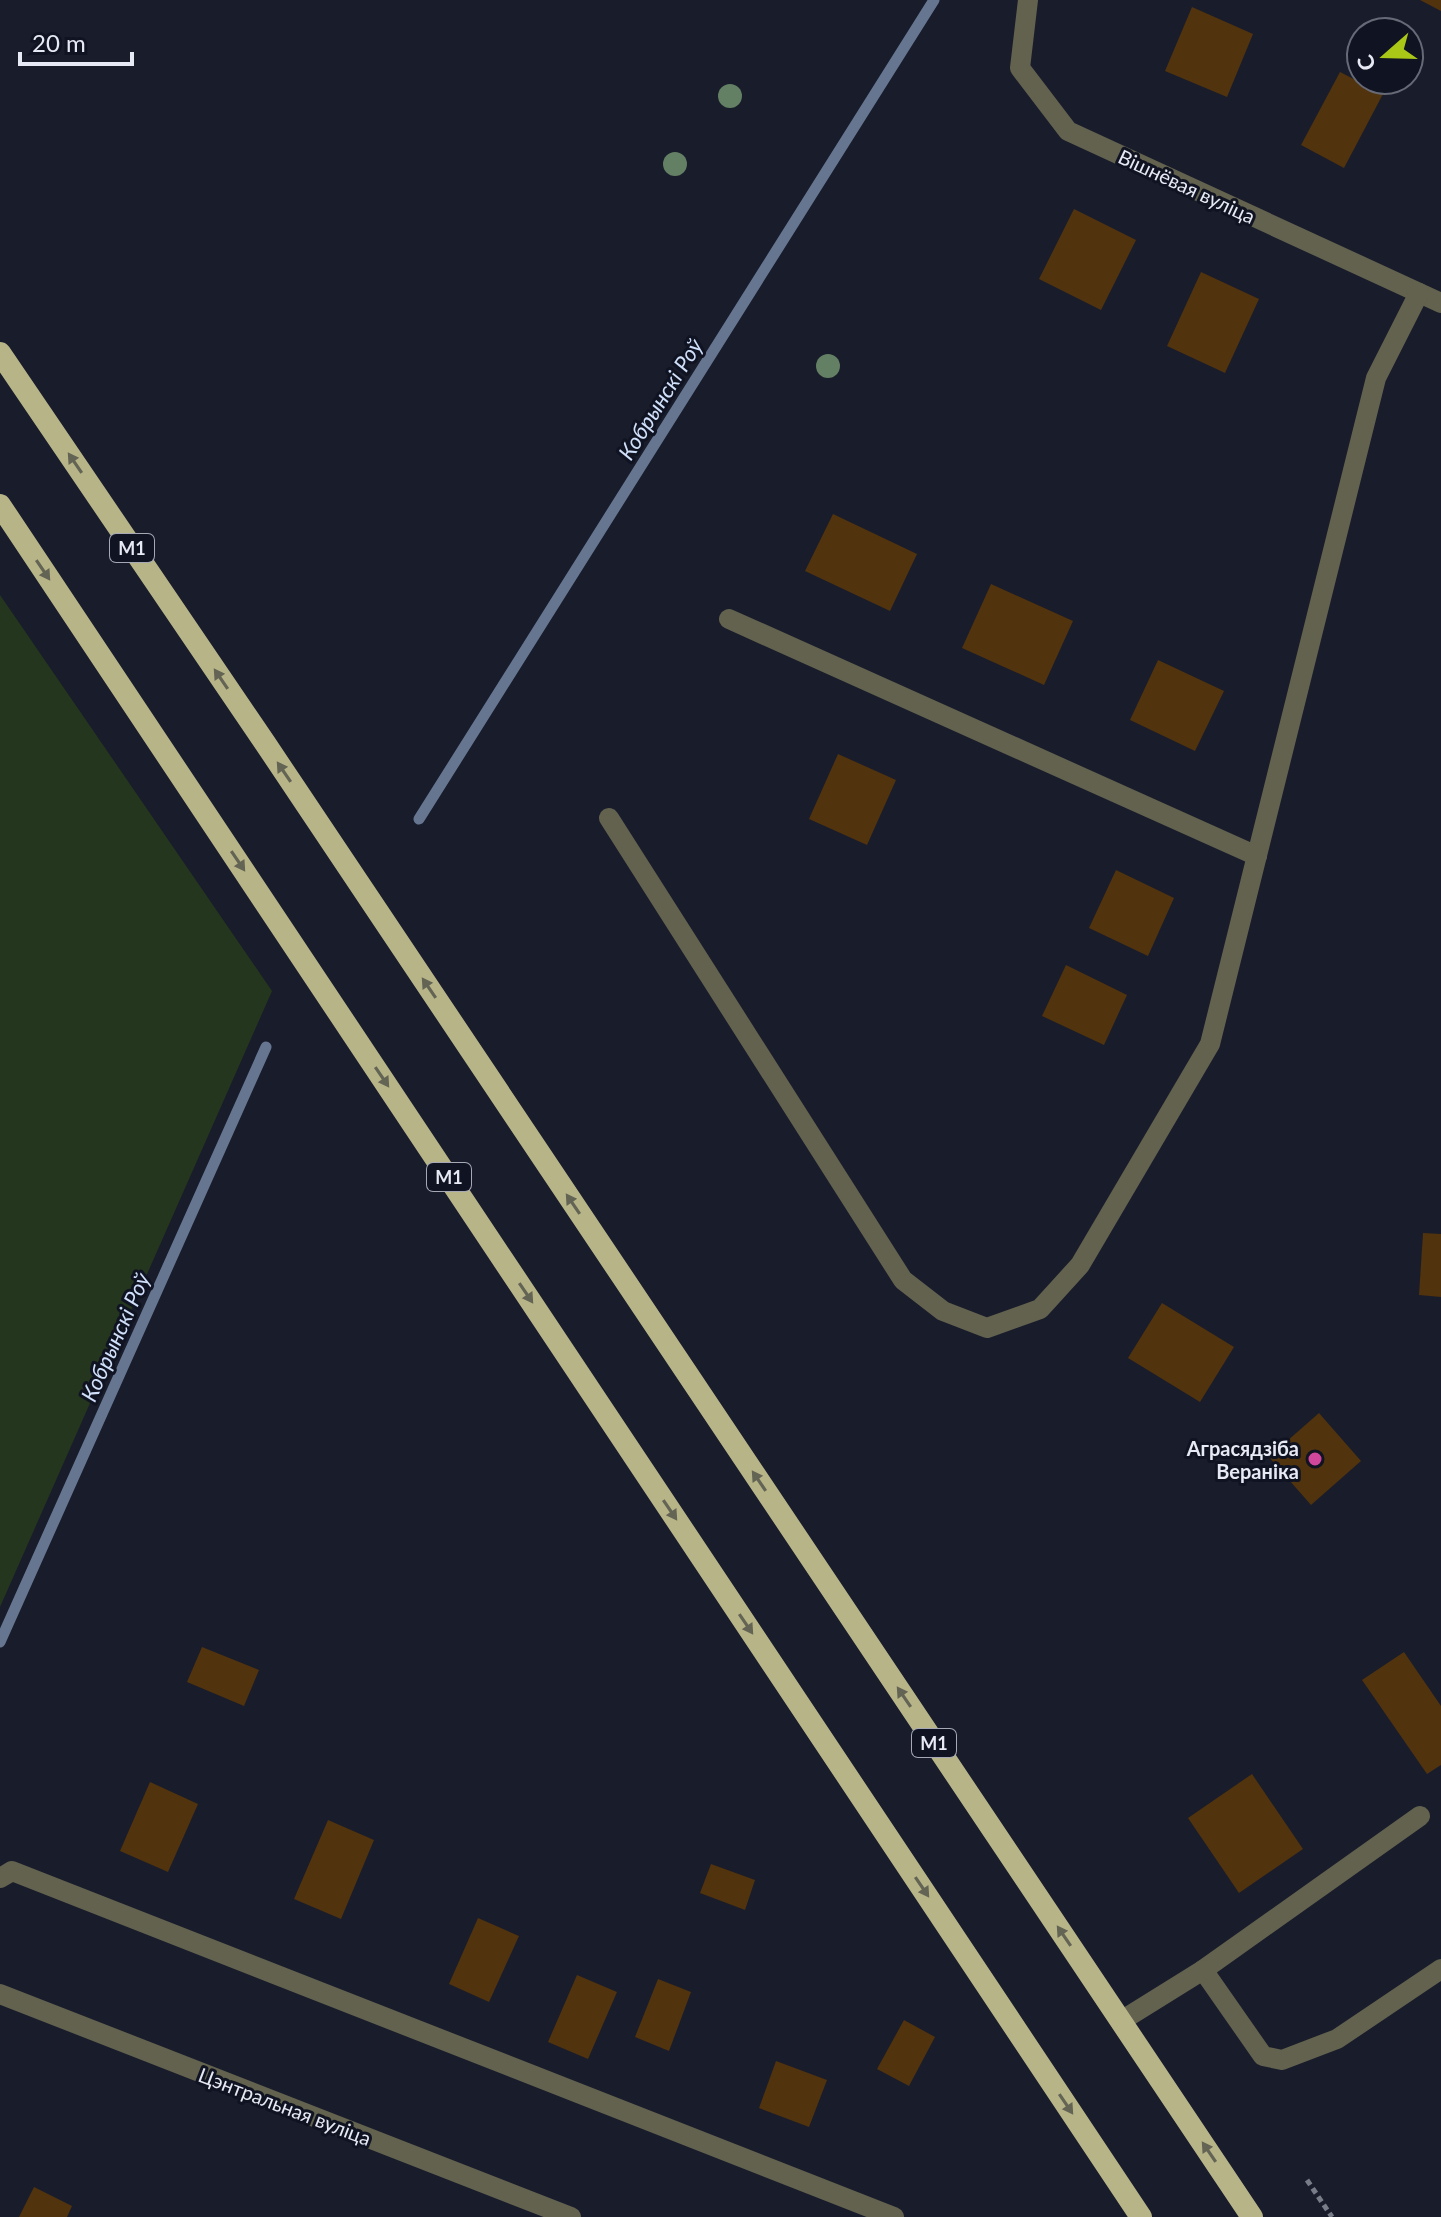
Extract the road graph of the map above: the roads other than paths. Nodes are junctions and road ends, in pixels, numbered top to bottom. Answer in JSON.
{"nodes":[{"id":1,"x":1028,"y":0,"type":"edge"},
{"id":2,"x":1419,"y":293,"type":"junction"},
{"id":3,"x":1441,"y":303,"type":"edge"},
{"id":4,"x":0,"y":353,"type":"edge"},
{"id":5,"x":0,"y":505,"type":"edge"},
{"id":6,"x":729,"y":619,"type":"dead end"},
{"id":7,"x":609,"y":818,"type":"dead end"},
{"id":8,"x":1257,"y":856,"type":"junction"},
{"id":9,"x":1420,"y":1816,"type":"dead end"},
{"id":10,"x":0,"y":1878,"type":"edge"},
{"id":11,"x":1441,"y":1969,"type":"edge"},
{"id":12,"x":1203,"y":1970,"type":"junction"},
{"id":13,"x":0,"y":1994,"type":"edge"},
{"id":14,"x":1121,"y":2021,"type":"junction"},
{"id":15,"x":571,"y":2217,"type":"edge"},
{"id":16,"x":894,"y":2217,"type":"edge"},
{"id":17,"x":1141,"y":2217,"type":"edge"},
{"id":18,"x":1252,"y":2217,"type":"edge"}],
"edges":[{"from":1,"to":2,"type":"street","name":"Вішнёвая вуліца"},
{"from":2,"to":3,"type":"street","name":"Вішнёвая вуліца"},
{"from":2,"to":8,"type":"street"},
{"from":14,"to":4,"type":"highway","number":"М1","one_way":true},
{"from":5,"to":17,"type":"highway","number":"М1","one_way":true},
{"from":6,"to":8,"type":"street"},
{"from":7,"to":8,"type":"street"},
{"from":9,"to":12,"type":"street"},
{"from":10,"to":16,"type":"street"},
{"from":11,"to":12,"type":"street"},
{"from":12,"to":14,"type":"street"},
{"from":13,"to":15,"type":"street","name":"Цэнтральная вуліца"},
{"from":18,"to":14,"type":"highway","number":"М1","one_way":true}]}
